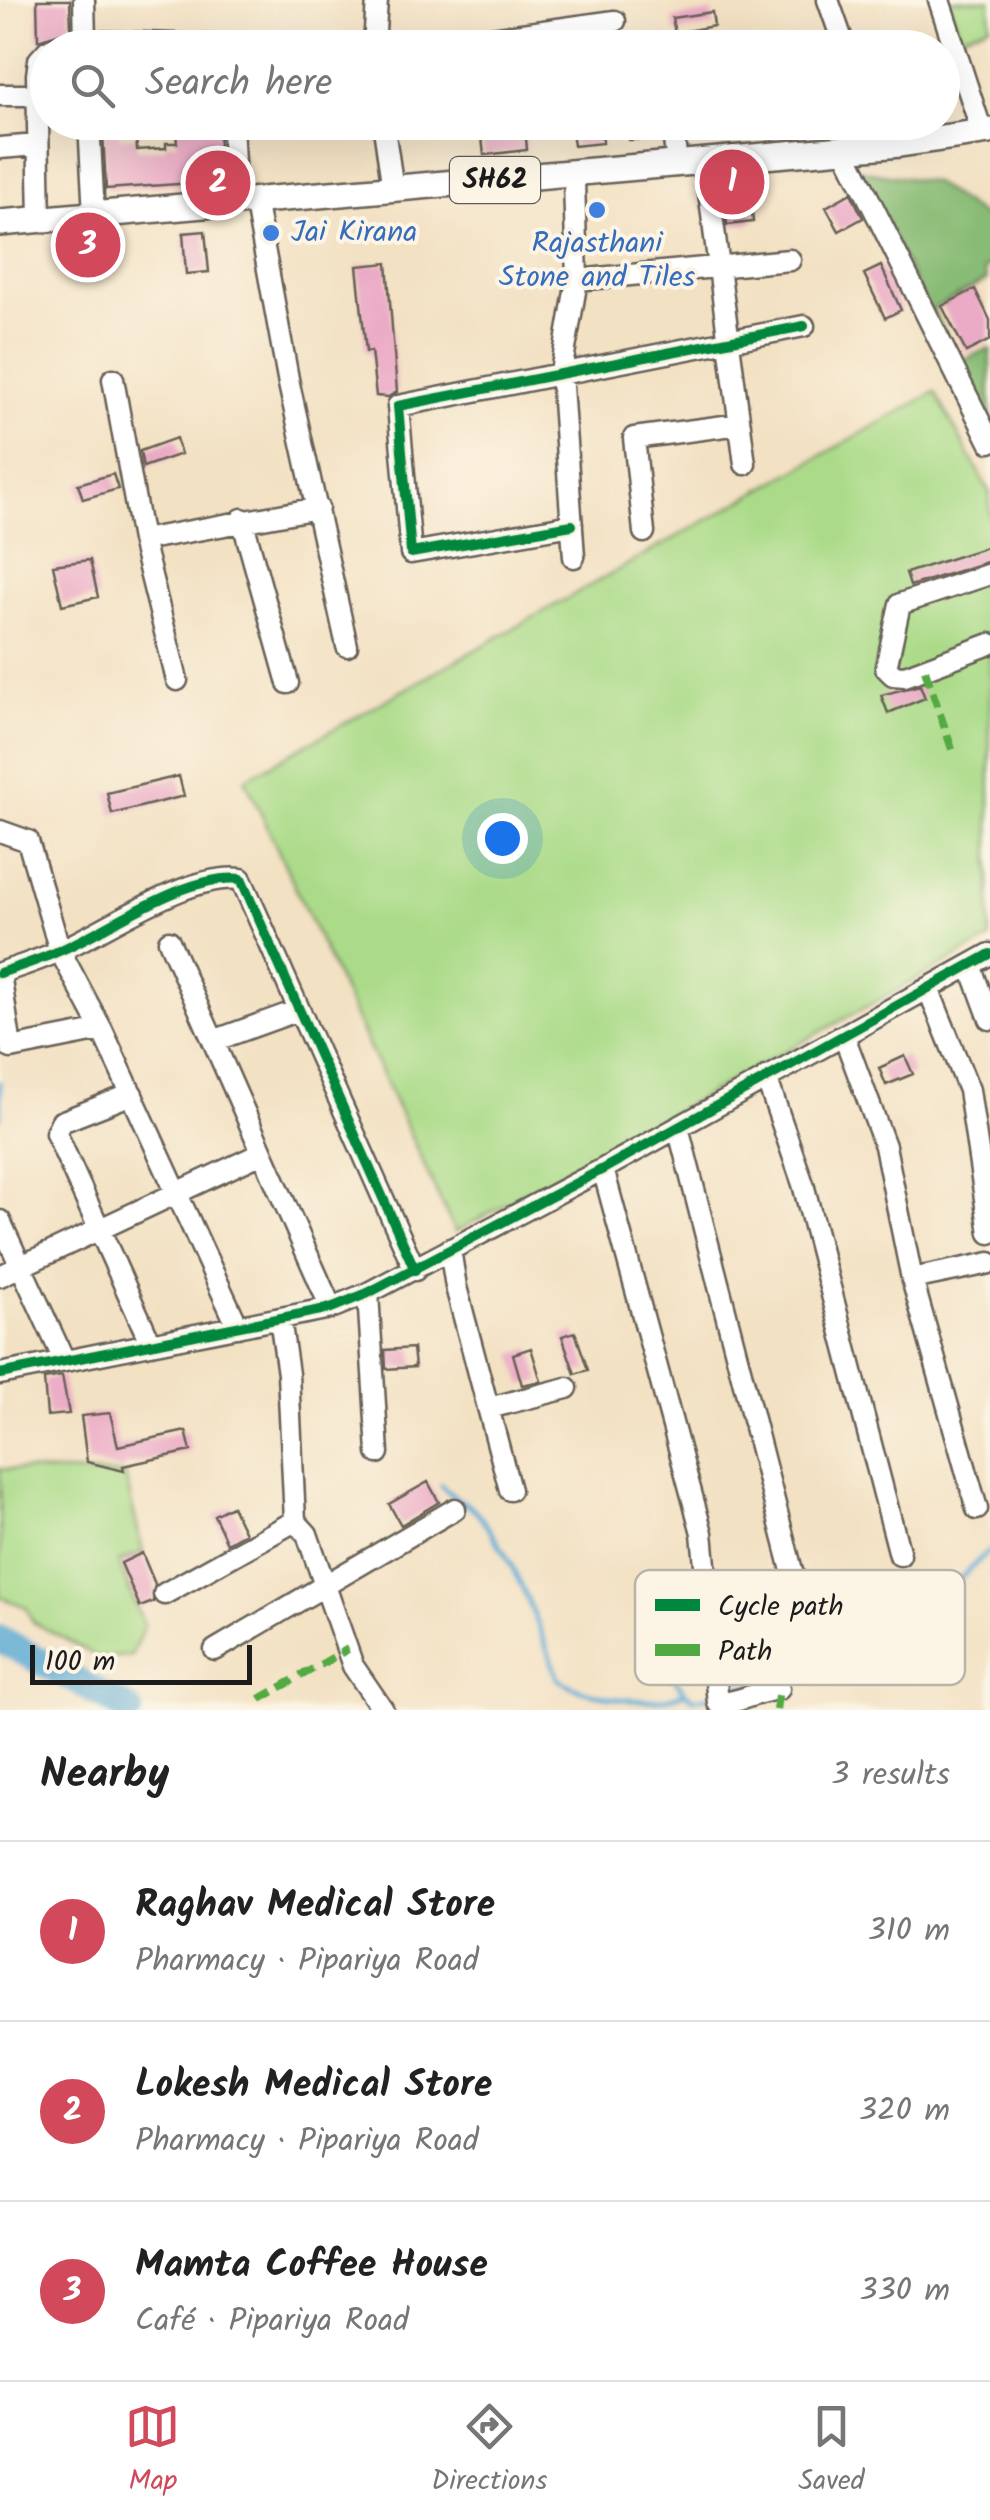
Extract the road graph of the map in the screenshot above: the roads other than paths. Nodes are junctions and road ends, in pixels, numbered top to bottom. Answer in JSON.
{"nodes":[{"id":1,"x":84,"y":0,"type":"edge"},
{"id":2,"x":377,"y":0,"type":"edge"},
{"id":3,"x":828,"y":0,"type":"edge"},
{"id":4,"x":939,"y":0,"type":"edge"},
{"id":5,"x":614,"y":21,"type":"dead end"},
{"id":6,"x":85,"y":30,"type":"edge"},
{"id":7,"x":370,"y":30,"type":"edge"},
{"id":8,"x":549,"y":30,"type":"edge"},
{"id":9,"x":839,"y":30,"type":"edge"},
{"id":10,"x":950,"y":30,"type":"edge"},
{"id":11,"x":960,"y":59,"type":"edge"},
{"id":12,"x":0,"y":95,"type":"edge"},
{"id":13,"x":30,"y":95,"type":"edge"},
{"id":14,"x":987,"y":135,"type":"edge"},
{"id":15,"x":960,"y":137,"type":"edge"},
{"id":16,"x":37,"y":140,"type":"edge"},
{"id":17,"x":90,"y":140,"type":"edge"},
{"id":18,"x":235,"y":140,"type":"edge"},
{"id":19,"x":386,"y":140,"type":"edge"},
{"id":20,"x":674,"y":140,"type":"edge"},
{"id":21,"x":929,"y":140,"type":"edge"},
{"id":22,"x":36,"y":145,"type":"junction"},
{"id":23,"x":860,"y":146,"type":"edge"},
{"id":24,"x":0,"y":148,"type":"edge"},
{"id":25,"x":676,"y":164,"type":"junction"},
{"id":26,"x":706,"y":170,"type":"junction"},
{"id":27,"x":574,"y":182,"type":"junction"},
{"id":28,"x":393,"y":189,"type":"junction"},
{"id":29,"x":247,"y":206,"type":"junction"},
{"id":30,"x":94,"y":216,"type":"junction"},
{"id":31,"x":40,"y":220,"type":"junction"},
{"id":32,"x":0,"y":224,"type":"edge"},
{"id":33,"x":0,"y":233,"type":"edge"},
{"id":34,"x":790,"y":260,"type":"dead end"},
{"id":35,"x":717,"y":268,"type":"junction"},
{"id":36,"x":577,"y":280,"type":"junction"},
{"id":37,"x":804,"y":326,"type":"dead end"},
{"id":38,"x":728,"y":338,"type":"junction"},
{"id":39,"x":561,"y":372,"type":"junction"},
{"id":40,"x":113,"y":379,"type":"dead end"},
{"id":41,"x":740,"y":424,"type":"junction"},
{"id":42,"x":990,"y":442,"type":"edge"},
{"id":43,"x":746,"y":464,"type":"dead end"},
{"id":44,"x":318,"y":508,"type":"junction"},
{"id":45,"x":242,"y":519,"type":"junction"},
{"id":46,"x":572,"y":525,"type":"junction"},
{"id":47,"x":644,"y":532,"type":"dead end"},
{"id":48,"x":142,"y":540,"type":"junction"},
{"id":49,"x":574,"y":557,"type":"dead end"},
{"id":50,"x":990,"y":574,"type":"edge"},
{"id":51,"x":990,"y":644,"type":"edge"},
{"id":52,"x":347,"y":646,"type":"dead end"},
{"id":53,"x":177,"y":680,"type":"dead end"},
{"id":54,"x":288,"y":683,"type":"dead end"},
{"id":55,"x":0,"y":832,"type":"edge"},
{"id":56,"x":169,"y":940,"type":"dead end"},
{"id":57,"x":60,"y":951,"type":"junction"},
{"id":58,"x":990,"y":954,"type":"edge"},
{"id":59,"x":970,"y":965,"type":"junction"},
{"id":60,"x":0,"y":973,"type":"edge"},
{"id":61,"x":928,"y":988,"type":"junction"},
{"id":62,"x":299,"y":1010,"type":"junction"},
{"id":63,"x":990,"y":1018,"type":"edge"},
{"id":64,"x":102,"y":1030,"type":"junction"},
{"id":65,"x":844,"y":1036,"type":"junction"},
{"id":66,"x":213,"y":1041,"type":"junction"},
{"id":67,"x":766,"y":1077,"type":"junction"},
{"id":68,"x":132,"y":1094,"type":"junction"},
{"id":69,"x":678,"y":1127,"type":"junction"},
{"id":70,"x":262,"y":1153,"type":"junction"},
{"id":71,"x":603,"y":1170,"type":"junction"},
{"id":72,"x":179,"y":1192,"type":"junction"},
{"id":73,"x":0,"y":1221,"type":"edge"},
{"id":74,"x":96,"y":1229,"type":"junction"},
{"id":75,"x":990,"y":1232,"type":"edge"},
{"id":76,"x":450,"y":1249,"type":"junction"},
{"id":77,"x":990,"y":1263,"type":"edge"},
{"id":78,"x":21,"y":1266,"type":"junction"},
{"id":79,"x":415,"y":1270,"type":"junction"},
{"id":80,"x":0,"y":1276,"type":"edge"},
{"id":81,"x":912,"y":1280,"type":"junction"},
{"id":82,"x":368,"y":1292,"type":"junction"},
{"id":83,"x":331,"y":1308,"type":"junction"},
{"id":84,"x":280,"y":1318,"type":"junction"},
{"id":85,"x":238,"y":1327,"type":"junction"},
{"id":86,"x":152,"y":1344,"type":"junction"},
{"id":87,"x":64,"y":1360,"type":"junction"},
{"id":88,"x":0,"y":1374,"type":"edge"},
{"id":89,"x":567,"y":1388,"type":"dead end"},
{"id":90,"x":488,"y":1408,"type":"junction"},
{"id":91,"x":378,"y":1453,"type":"dead end"},
{"id":92,"x":510,"y":1490,"type":"dead end"},
{"id":93,"x":455,"y":1509,"type":"dead end"},
{"id":94,"x":978,"y":1509,"type":"dead end"},
{"id":95,"x":295,"y":1520,"type":"junction"},
{"id":96,"x":900,"y":1555,"type":"dead end"},
{"id":97,"x":705,"y":1570,"type":"edge"},
{"id":98,"x":792,"y":1570,"type":"edge"},
{"id":99,"x":326,"y":1584,"type":"junction"},
{"id":100,"x":164,"y":1594,"type":"dead end"},
{"id":101,"x":215,"y":1650,"type":"dead end"},
{"id":102,"x":716,"y":1685,"type":"edge"},
{"id":103,"x":779,"y":1689,"type":"dead end"},
{"id":104,"x":382,"y":1710,"type":"edge"}],
"edges":[{"from":1,"to":6,"type":"street"},
{"from":2,"to":7,"type":"street"},
{"from":3,"to":9,"type":"street"},
{"from":4,"to":10,"type":"street"},
{"from":5,"to":8,"type":"street"},
{"from":11,"to":14,"type":"street"},
{"from":12,"to":13,"type":"street"},
{"from":14,"to":15,"type":"main road","number":"SH62"},
{"from":16,"to":22,"type":"street"},
{"from":17,"to":30,"type":"street"},
{"from":18,"to":29,"type":"street"},
{"from":19,"to":28,"type":"street"},
{"from":20,"to":25,"type":"street"},
{"from":21,"to":23,"type":"main road","number":"SH62"},
{"from":22,"to":24,"type":"street"},
{"from":22,"to":31,"type":"street"},
{"from":23,"to":25,"type":"main road","number":"SH62"},
{"from":23,"to":26,"type":"main road","number":"SH62"},
{"from":23,"to":42,"type":"street"},
{"from":25,"to":28,"type":"main road","number":"SH62"},
{"from":26,"to":27,"type":"main road","number":"SH62"},
{"from":26,"to":35,"type":"street"},
{"from":27,"to":29,"type":"main road","number":"SH62"},
{"from":27,"to":36,"type":"street"},
{"from":28,"to":29,"type":"main road","number":"SH62"},
{"from":29,"to":30,"type":"main road","number":"SH62"},
{"from":29,"to":33,"type":"main road","number":"SH62"},
{"from":29,"to":44,"type":"street"},
{"from":30,"to":31,"type":"main road","number":"SH62"},
{"from":31,"to":32,"type":"main road","number":"SH62"},
{"from":34,"to":35,"type":"street"},
{"from":35,"to":36,"type":"street"},
{"from":35,"to":38,"type":"street"},
{"from":36,"to":39,"type":"street"},
{"from":37,"to":38,"type":"street"},
{"from":38,"to":39,"type":"street"},
{"from":38,"to":41,"type":"street"},
{"from":39,"to":46,"type":"street"},
{"from":39,"to":46,"type":"street"},
{"from":40,"to":48,"type":"street"},
{"from":41,"to":43,"type":"street"},
{"from":41,"to":47,"type":"street"},
{"from":44,"to":45,"type":"street"},
{"from":44,"to":52,"type":"street"},
{"from":45,"to":48,"type":"street"},
{"from":45,"to":54,"type":"street"},
{"from":46,"to":49,"type":"street"},
{"from":48,"to":53,"type":"street"},
{"from":50,"to":51,"type":"street"},
{"from":55,"to":57,"type":"street"},
{"from":56,"to":66,"type":"street"},
{"from":57,"to":60,"type":"street"},
{"from":57,"to":62,"type":"street"},
{"from":57,"to":64,"type":"street"},
{"from":58,"to":59,"type":"street"},
{"from":59,"to":61,"type":"street"},
{"from":59,"to":63,"type":"street"},
{"from":60,"to":64,"type":"street"},
{"from":61,"to":65,"type":"street"},
{"from":61,"to":75,"type":"street"},
{"from":62,"to":66,"type":"street"},
{"from":62,"to":79,"type":"street"},
{"from":64,"to":68,"type":"street"},
{"from":65,"to":67,"type":"street"},
{"from":65,"to":81,"type":"street"},
{"from":66,"to":70,"type":"street"},
{"from":67,"to":69,"type":"street"},
{"from":67,"to":96,"type":"street"},
{"from":68,"to":72,"type":"street"},
{"from":68,"to":74,"type":"street"},
{"from":69,"to":71,"type":"street"},
{"from":69,"to":98,"type":"street"},
{"from":70,"to":72,"type":"street"},
{"from":70,"to":83,"type":"street"},
{"from":71,"to":76,"type":"street"},
{"from":71,"to":97,"type":"street"},
{"from":72,"to":74,"type":"street"},
{"from":72,"to":85,"type":"street"},
{"from":73,"to":78,"type":"street"},
{"from":74,"to":78,"type":"street"},
{"from":74,"to":86,"type":"street"},
{"from":76,"to":79,"type":"street"},
{"from":76,"to":90,"type":"street"},
{"from":77,"to":81,"type":"street"},
{"from":78,"to":80,"type":"street"},
{"from":78,"to":87,"type":"street"},
{"from":79,"to":82,"type":"street"},
{"from":81,"to":94,"type":"street"},
{"from":82,"to":83,"type":"street"},
{"from":82,"to":91,"type":"street"},
{"from":83,"to":84,"type":"street"},
{"from":84,"to":85,"type":"street"},
{"from":84,"to":95,"type":"street"},
{"from":85,"to":86,"type":"street"},
{"from":86,"to":87,"type":"street"},
{"from":87,"to":88,"type":"street"},
{"from":89,"to":90,"type":"street"},
{"from":90,"to":92,"type":"street"},
{"from":93,"to":99,"type":"street"},
{"from":95,"to":99,"type":"street"},
{"from":95,"to":100,"type":"street"},
{"from":99,"to":101,"type":"street"},
{"from":99,"to":104,"type":"street"},
{"from":102,"to":103,"type":"street"}]}
